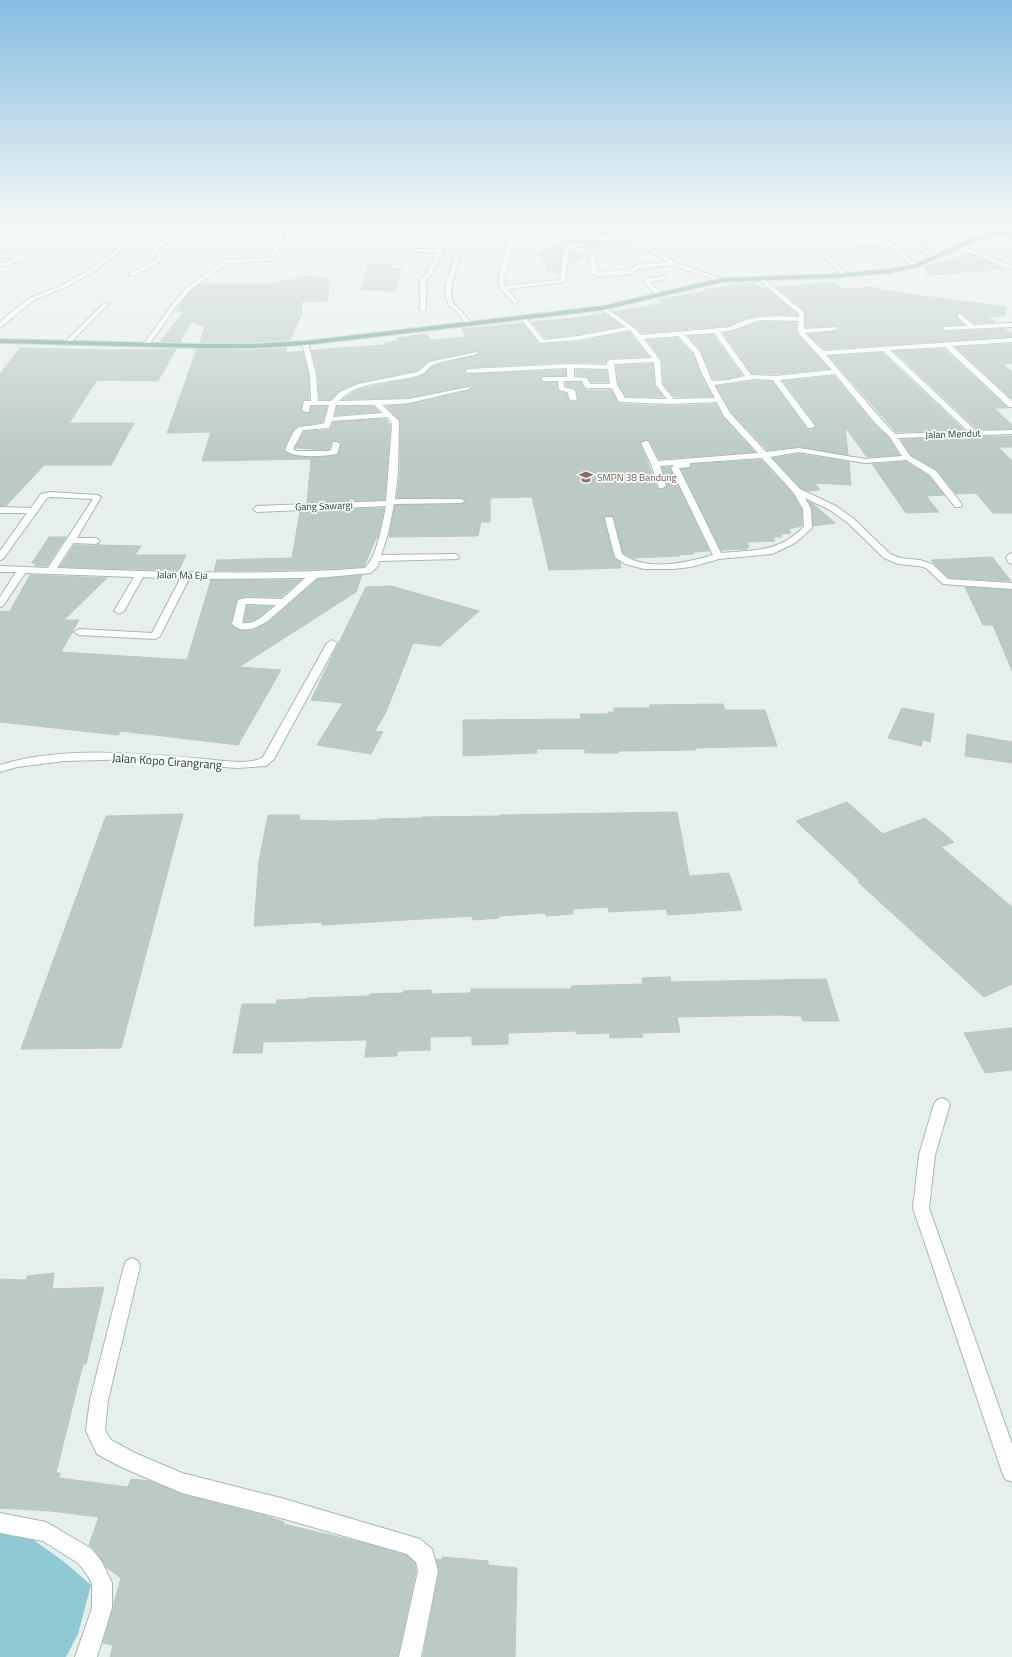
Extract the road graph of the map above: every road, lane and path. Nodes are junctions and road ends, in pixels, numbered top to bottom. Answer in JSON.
{"nodes":[{"id":1,"x":25,"y":304,"type":"edge"},
{"id":2,"x":106,"y":304,"type":"dead end"},
{"id":3,"x":175,"y":304,"type":"edge"},
{"id":4,"x":423,"y":304,"type":"edge"},
{"id":5,"x":451,"y":304,"type":"edge"},
{"id":6,"x":618,"y":304,"type":"edge"},
{"id":7,"x":792,"y":304,"type":"edge"},
{"id":8,"x":603,"y":308,"type":"junction"},
{"id":9,"x":423,"y":310,"type":"dead end"},
{"id":10,"x":0,"y":313,"type":"edge"},
{"id":11,"x":12,"y":314,"type":"junction"},
{"id":12,"x":960,"y":316,"type":"dead end"},
{"id":13,"x":524,"y":319,"type":"junction"},
{"id":14,"x":802,"y":319,"type":"junction"},
{"id":15,"x":469,"y":324,"type":"junction"},
{"id":16,"x":0,"y":326,"type":"edge"},
{"id":17,"x":1012,"y":326,"type":"edge"},
{"id":18,"x":972,"y":327,"type":"junction"},
{"id":19,"x":986,"y":327,"type":"junction"},
{"id":20,"x":631,"y":328,"type":"junction"},
{"id":21,"x":834,"y":328,"type":"dead end"},
{"id":22,"x":945,"y":329,"type":"dead end"},
{"id":23,"x":716,"y":331,"type":"junction"},
{"id":24,"x":801,"y":331,"type":"junction"},
{"id":25,"x":680,"y":334,"type":"junction"},
{"id":26,"x":640,"y":337,"type":"junction"},
{"id":27,"x":0,"y":341,"type":"edge"},
{"id":28,"x":68,"y":342,"type":"junction"},
{"id":29,"x":1010,"y":342,"type":"edge"},
{"id":30,"x":305,"y":344,"type":"junction"},
{"id":31,"x":146,"y":345,"type":"junction"},
{"id":32,"x":947,"y":345,"type":"junction"},
{"id":33,"x":885,"y":349,"type":"junction"},
{"id":34,"x":475,"y":353,"type":"dead end"},
{"id":35,"x":821,"y":353,"type":"junction"},
{"id":36,"x":657,"y":360,"type":"junction"},
{"id":37,"x":570,"y":366,"type":"junction"},
{"id":38,"x":610,"y":366,"type":"junction"},
{"id":39,"x":468,"y":372,"type":"dead end"},
{"id":40,"x":837,"y":372,"type":"junction"},
{"id":41,"x":749,"y":377,"type":"junction"},
{"id":42,"x":544,"y":378,"type":"dead end"},
{"id":43,"x":562,"y":378,"type":"junction"},
{"id":44,"x":775,"y":378,"type":"junction"},
{"id":45,"x":570,"y":379,"type":"junction"},
{"id":46,"x":710,"y":383,"type":"junction"},
{"id":47,"x":614,"y":386,"type":"junction"},
{"id":48,"x":467,"y":388,"type":"dead end"},
{"id":49,"x":573,"y":399,"type":"dead end"},
{"id":50,"x":671,"y":400,"type":"junction"},
{"id":51,"x":720,"y":400,"type":"junction"},
{"id":52,"x":315,"y":402,"type":"junction"},
{"id":53,"x":334,"y":402,"type":"junction"},
{"id":54,"x":376,"y":403,"type":"junction"},
{"id":55,"x":1012,"y":405,"type":"edge"},
{"id":56,"x":306,"y":410,"type":"dead end"},
{"id":57,"x":390,"y":416,"type":"junction"},
{"id":58,"x":329,"y":419,"type":"junction"},
{"id":59,"x":812,"y":426,"type":"dead end"},
{"id":60,"x":1012,"y":432,"type":"edge"},
{"id":61,"x":974,"y":433,"type":"junction"},
{"id":62,"x":893,"y":436,"type":"junction"},
{"id":63,"x":645,"y":443,"type":"dead end"},
{"id":64,"x":336,"y":444,"type":"dead end"},
{"id":65,"x":768,"y":458,"type":"junction"},
{"id":66,"x":907,"y":458,"type":"junction"},
{"id":67,"x":655,"y":464,"type":"junction"},
{"id":68,"x":662,"y":486,"type":"dead end"},
{"id":69,"x":797,"y":491,"type":"junction"},
{"id":70,"x":461,"y":501,"type":"dead end"},
{"id":71,"x":391,"y":503,"type":"junction"},
{"id":72,"x":958,"y":505,"type":"dead end"},
{"id":73,"x":257,"y":509,"type":"dead end"},
{"id":74,"x":0,"y":510,"type":"edge"},
{"id":75,"x":32,"y":511,"type":"junction"},
{"id":76,"x":609,"y":519,"type":"dead end"},
{"id":77,"x":70,"y":540,"type":"junction"},
{"id":78,"x":96,"y":541,"type":"dead end"},
{"id":79,"x":1,"y":554,"type":"edge"},
{"id":80,"x":718,"y":556,"type":"junction"},
{"id":81,"x":1012,"y":556,"type":"edge"},
{"id":82,"x":455,"y":557,"type":"dead end"},
{"id":83,"x":376,"y":558,"type":"junction"},
{"id":84,"x":1012,"y":561,"type":"edge"},
{"id":85,"x":0,"y":569,"type":"edge"},
{"id":86,"x":22,"y":569,"type":"junction"},
{"id":87,"x":51,"y":571,"type":"junction"},
{"id":88,"x":140,"y":574,"type":"junction"},
{"id":89,"x":314,"y":575,"type":"junction"},
{"id":90,"x":186,"y":576,"type":"junction"},
{"id":91,"x":1012,"y":586,"type":"edge"},
{"id":92,"x":4,"y":589,"type":"edge"},
{"id":93,"x":284,"y":602,"type":"junction"},
{"id":94,"x":0,"y":604,"type":"edge"},
{"id":95,"x":119,"y":611,"type":"dead end"},
{"id":96,"x":79,"y":632,"type":"dead end"},
{"id":97,"x":332,"y":643,"type":"dead end"},
{"id":98,"x":0,"y":769,"type":"edge"},
{"id":99,"x":942,"y":1104,"type":"dead end"},
{"id":100,"x":132,"y":1266,"type":"dead end"},
{"id":101,"x":1012,"y":1472,"type":"edge"},
{"id":102,"x":0,"y":1523,"type":"edge"},
{"id":103,"x":86,"y":1657,"type":"edge"},
{"id":104,"x":410,"y":1657,"type":"edge"}],
"edges":[{"from":1,"to":11,"type":"street"},
{"from":2,"to":28,"type":"street"},
{"from":3,"to":31,"type":"street"},
{"from":4,"to":9,"type":"street"},
{"from":5,"to":15,"type":"street"},
{"from":6,"to":8,"type":"main road"},
{"from":7,"to":14,"type":"street"},
{"from":8,"to":13,"type":"main road"},
{"from":8,"to":20,"type":"street"},
{"from":10,"to":11,"type":"street"},
{"from":11,"to":16,"type":"street"},
{"from":12,"to":18,"type":"street"},
{"from":13,"to":15,"type":"main road"},
{"from":13,"to":20,"type":"street"},
{"from":14,"to":23,"type":"street"},
{"from":14,"to":24,"type":"street"},
{"from":15,"to":30,"type":"main road"},
{"from":17,"to":19,"type":"street"},
{"from":18,"to":19,"type":"street"},
{"from":18,"to":22,"type":"street"},
{"from":19,"to":29,"type":"street"},
{"from":20,"to":26,"type":"street"},
{"from":21,"to":24,"type":"street"},
{"from":23,"to":25,"type":"street"},
{"from":23,"to":41,"type":"street"},
{"from":24,"to":35,"type":"street"},
{"from":25,"to":26,"type":"street"},
{"from":25,"to":46,"type":"street"},
{"from":26,"to":36,"type":"street"},
{"from":27,"to":28,"type":"main road"},
{"from":28,"to":31,"type":"main road"},
{"from":29,"to":32,"type":"street"},
{"from":30,"to":31,"type":"main road"},
{"from":30,"to":52,"type":"street"},
{"from":32,"to":33,"type":"street"},
{"from":32,"to":55,"type":"street"},
{"from":33,"to":35,"type":"street"},
{"from":33,"to":61,"type":"street"},
{"from":34,"to":53,"type":"street"},
{"from":35,"to":40,"type":"street"},
{"from":36,"to":38,"type":"street"},
{"from":36,"to":50,"type":"street"},
{"from":37,"to":38,"type":"street"},
{"from":37,"to":39,"type":"street"},
{"from":37,"to":45,"type":"street"},
{"from":38,"to":47,"type":"street"},
{"from":40,"to":44,"type":"street"},
{"from":40,"to":62,"type":"street"},
{"from":41,"to":44,"type":"street"},
{"from":41,"to":46,"type":"street"},
{"from":42,"to":43,"type":"street"},
{"from":43,"to":45,"type":"street"},
{"from":43,"to":49,"type":"street"},
{"from":44,"to":59,"type":"street"},
{"from":45,"to":47,"type":"street"},
{"from":46,"to":51,"type":"street"},
{"from":47,"to":50,"type":"street"},
{"from":48,"to":54,"type":"street"},
{"from":50,"to":51,"type":"street"},
{"from":51,"to":65,"type":"street"},
{"from":52,"to":53,"type":"street"},
{"from":52,"to":56,"type":"street"},
{"from":53,"to":54,"type":"street"},
{"from":53,"to":58,"type":"street"},
{"from":54,"to":57,"type":"street"},
{"from":57,"to":58,"type":"street"},
{"from":57,"to":71,"type":"street"},
{"from":58,"to":64,"type":"street"},
{"from":60,"to":61,"type":"street","name":"Jalan Mendut"},
{"from":61,"to":62,"type":"street","name":"Jalan Mendut"},
{"from":62,"to":66,"type":"street"},
{"from":63,"to":67,"type":"street"},
{"from":65,"to":66,"type":"street"},
{"from":65,"to":67,"type":"street"},
{"from":65,"to":69,"type":"street"},
{"from":65,"to":80,"type":"street"},
{"from":66,"to":72,"type":"street"},
{"from":67,"to":68,"type":"street"},
{"from":69,"to":80,"type":"street"},
{"from":69,"to":91,"type":"street"},
{"from":70,"to":71,"type":"street","name":"Gang Sawargi"},
{"from":71,"to":73,"type":"street","name":"Gang Sawargi"},
{"from":71,"to":83,"type":"street"},
{"from":74,"to":75,"type":"street"},
{"from":75,"to":77,"type":"street"},
{"from":75,"to":79,"type":"street"},
{"from":76,"to":80,"type":"street"},
{"from":77,"to":78,"type":"street"},
{"from":77,"to":87,"type":"street"},
{"from":81,"to":84,"type":"street"},
{"from":82,"to":83,"type":"street"},
{"from":83,"to":89,"type":"street","name":"Jalan Ma Eja"},
{"from":85,"to":86,"type":"street","name":"Jalan Ma Eja"},
{"from":86,"to":87,"type":"street","name":"Jalan Ma Eja"},
{"from":86,"to":92,"type":"street"},
{"from":87,"to":88,"type":"street","name":"Jalan Ma Eja"},
{"from":88,"to":90,"type":"street","name":"Jalan Ma Eja"},
{"from":88,"to":95,"type":"street"},
{"from":89,"to":90,"type":"street","name":"Jalan Ma Eja"},
{"from":89,"to":93,"type":"street"},
{"from":90,"to":96,"type":"street"},
{"from":92,"to":94,"type":"street"},
{"from":93,"to":93,"type":"street"},
{"from":97,"to":98,"type":"street","name":"Jalan Kopo Cirangrang"},
{"from":99,"to":101,"type":"street"},
{"from":100,"to":104,"type":"street"},
{"from":102,"to":103,"type":"street"}]}
